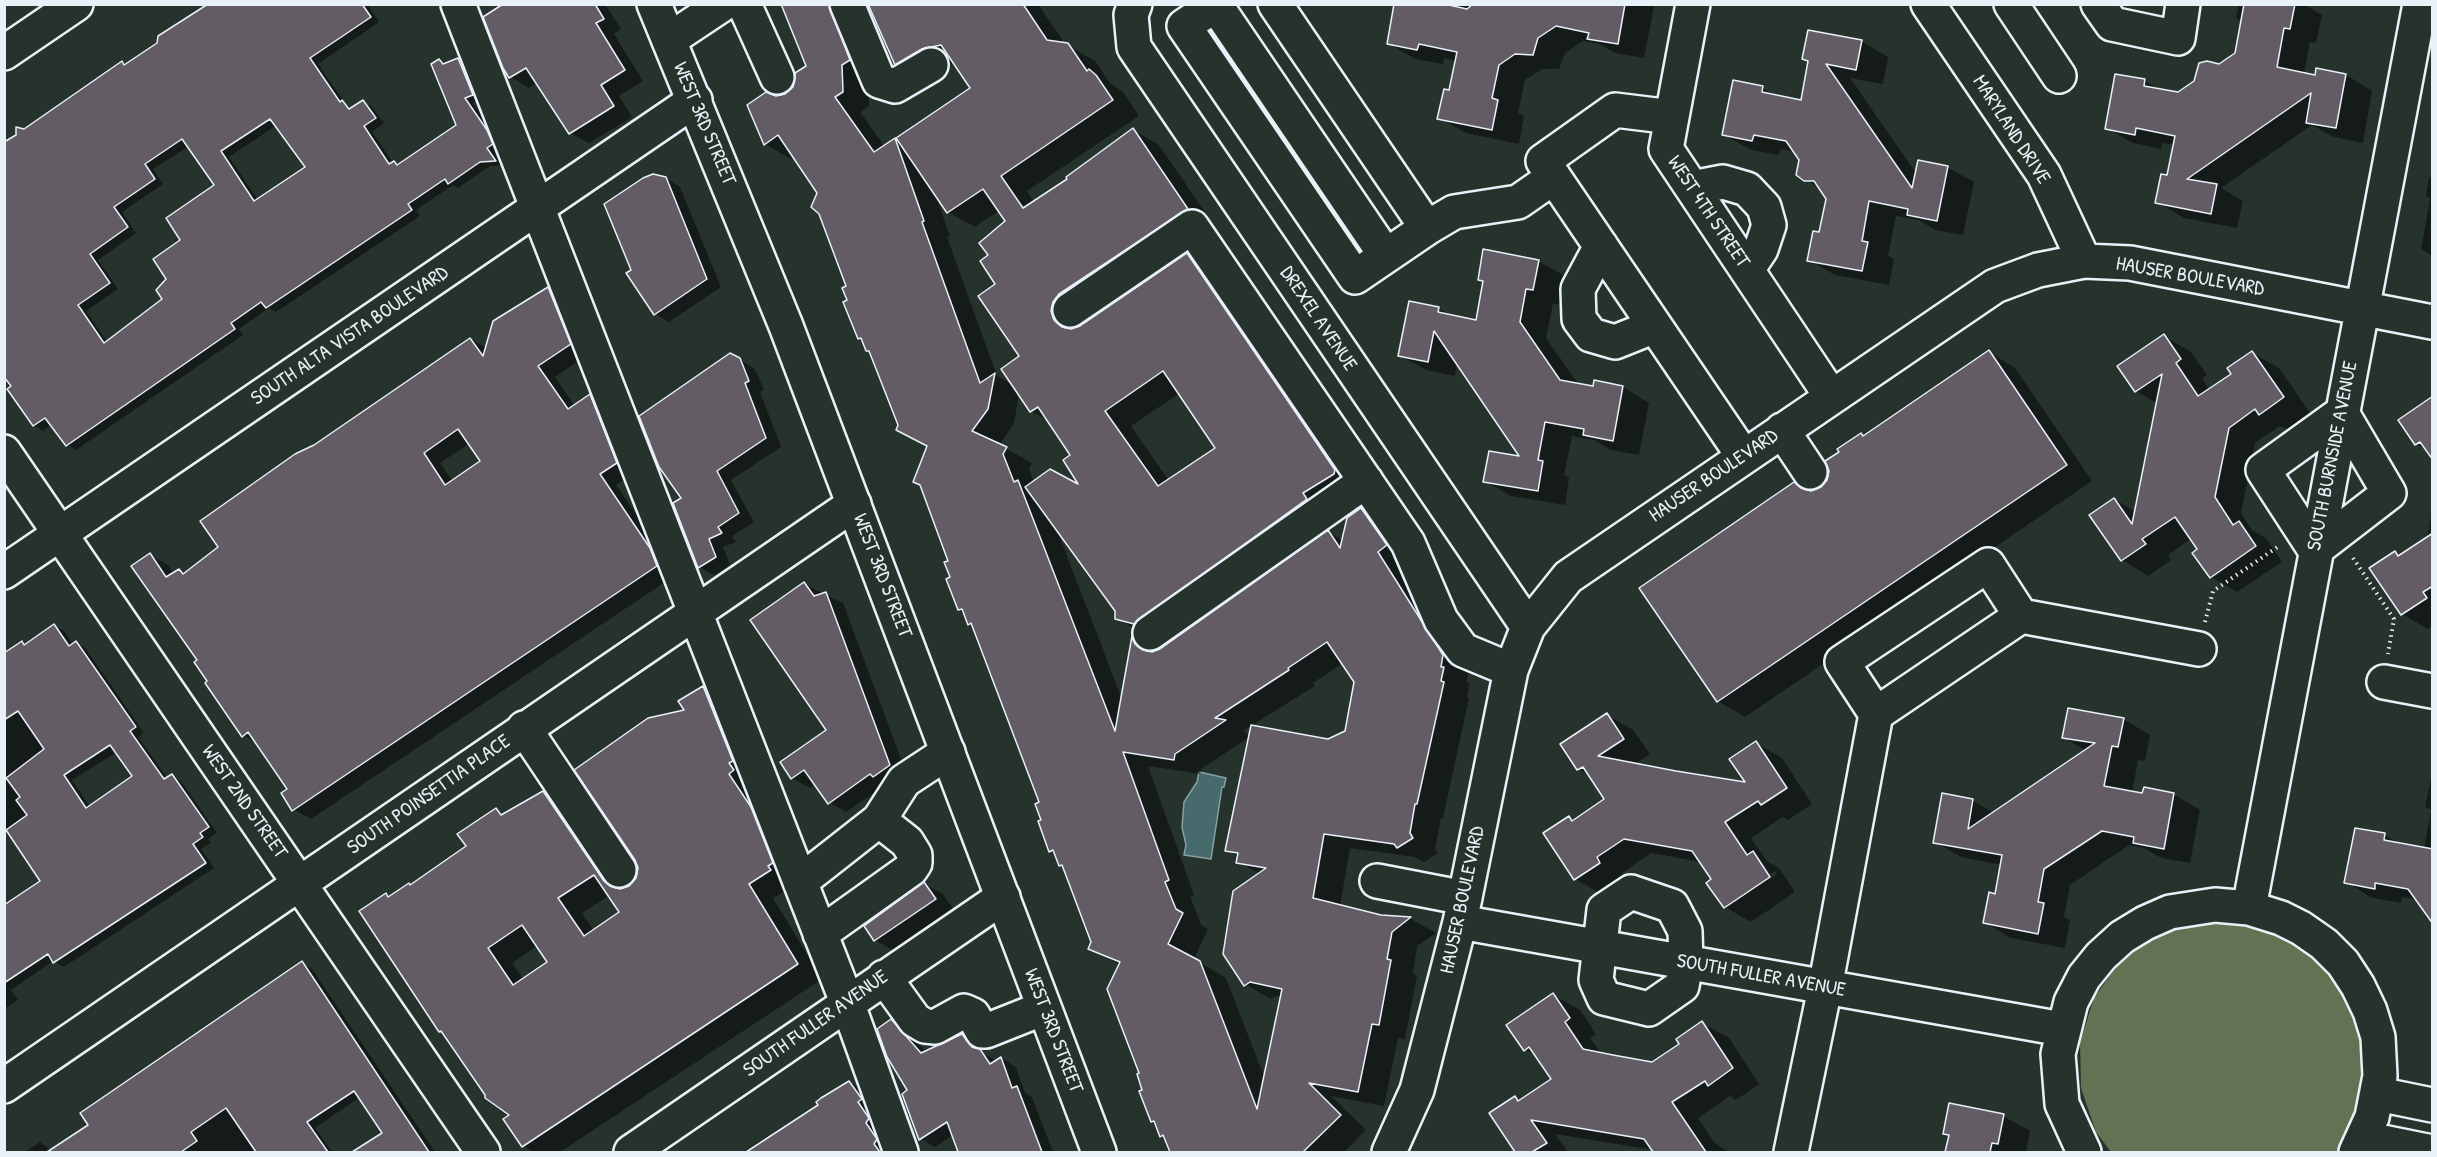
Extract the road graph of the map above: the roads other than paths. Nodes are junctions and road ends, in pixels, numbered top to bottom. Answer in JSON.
{"nodes":[{"id":1,"x":76,"y":4,"type":"edge"},
{"id":2,"x":458,"y":4,"type":"edge"},
{"id":3,"x":654,"y":4,"type":"edge"},
{"id":4,"x":723,"y":4,"type":"edge"},
{"id":5,"x":744,"y":4,"type":"edge"},
{"id":6,"x":847,"y":4,"type":"edge"},
{"id":7,"x":1135,"y":4,"type":"edge"},
{"id":8,"x":1275,"y":4,"type":"edge"},
{"id":9,"x":1693,"y":4,"type":"edge"},
{"id":10,"x":1928,"y":4,"type":"edge"},
{"id":11,"x":2011,"y":4,"type":"edge"},
{"id":12,"x":2098,"y":4,"type":"edge"},
{"id":13,"x":2183,"y":4,"type":"edge"},
{"id":14,"x":2420,"y":4,"type":"edge"},
{"id":15,"x":1214,"y":5,"type":"edge"},
{"id":16,"x":669,"y":40,"type":"junction"},
{"id":17,"x":4,"y":53,"type":"edge"},
{"id":18,"x":931,"y":64,"type":"dead end"},
{"id":19,"x":2059,"y":76,"type":"dead end"},
{"id":20,"x":777,"y":77,"type":"dead end"},
{"id":21,"x":695,"y":100,"type":"junction"},
{"id":22,"x":1672,"y":117,"type":"junction"},
{"id":23,"x":1554,"y":177,"type":"junction"},
{"id":24,"x":1692,"y":188,"type":"junction"},
{"id":25,"x":537,"y":208,"type":"junction"},
{"id":26,"x":1427,"y":228,"type":"junction"},
{"id":27,"x":1601,"y":246,"type":"junction"},
{"id":28,"x":2084,"y":261,"type":"junction"},
{"id":29,"x":1747,"y":270,"type":"junction"},
{"id":30,"x":2362,"y":308,"type":"junction"},
{"id":31,"x":1070,"y":310,"type":"dead end"},
{"id":32,"x":2433,"y":322,"type":"edge"},
{"id":33,"x":1657,"y":329,"type":"junction"},
{"id":34,"x":1831,"y":396,"type":"junction"},
{"id":35,"x":2342,"y":413,"type":"junction"},
{"id":36,"x":1782,"y":430,"type":"junction"},
{"id":37,"x":4,"y":452,"type":"edge"},
{"id":38,"x":1744,"y":457,"type":"junction"},
{"id":39,"x":1810,"y":472,"type":"dead end"},
{"id":40,"x":1366,"y":481,"type":"junction"},
{"id":41,"x":854,"y":504,"type":"junction"},
{"id":42,"x":60,"y":534,"type":"junction"},
{"id":43,"x":2318,"y":538,"type":"junction"},
{"id":44,"x":4,"y":572,"type":"edge"},
{"id":45,"x":694,"y":613,"type":"junction"},
{"id":46,"x":2021,"y":616,"type":"junction"},
{"id":47,"x":1528,"y":627,"type":"junction"},
{"id":48,"x":1150,"y":633,"type":"dead end"},
{"id":49,"x":2199,"y":649,"type":"road end"},
{"id":50,"x":1511,"y":670,"type":"junction"},
{"id":51,"x":2384,"y":682,"type":"road end"},
{"id":52,"x":2433,"y":691,"type":"edge"},
{"id":53,"x":1876,"y":714,"type":"junction"},
{"id":54,"x":524,"y":728,"type":"junction"},
{"id":55,"x":948,"y":752,"type":"junction"},
{"id":56,"x":879,"y":820,"type":"junction"},
{"id":57,"x":619,"y":870,"type":"dead end"},
{"id":58,"x":1377,"y":881,"type":"dead end"},
{"id":59,"x":800,"y":882,"type":"junction"},
{"id":60,"x":301,"y":884,"type":"junction"},
{"id":61,"x":1003,"y":897,"type":"junction"},
{"id":62,"x":2249,"y":908,"type":"junction"},
{"id":63,"x":1462,"y":910,"type":"junction"},
{"id":64,"x":820,"y":934,"type":"junction"},
{"id":65,"x":1601,"y":948,"type":"junction"},
{"id":66,"x":1686,"y":963,"type":"junction"},
{"id":67,"x":884,"y":977,"type":"junction"},
{"id":68,"x":1825,"y":987,"type":"junction"},
{"id":69,"x":847,"y":1002,"type":"junction"},
{"id":70,"x":1044,"y":1008,"type":"junction"},
{"id":71,"x":2062,"y":1029,"type":"junction"},
{"id":72,"x":4,"y":1086,"type":"edge"},
{"id":73,"x":2378,"y":1094,"type":"junction"},
{"id":74,"x":2433,"y":1105,"type":"edge"},
{"id":75,"x":2359,"y":1145,"type":"edge"},
{"id":76,"x":483,"y":1152,"type":"edge"},
{"id":77,"x":631,"y":1152,"type":"edge"},
{"id":78,"x":901,"y":1152,"type":"edge"},
{"id":79,"x":1099,"y":1152,"type":"edge"},
{"id":80,"x":1389,"y":1152,"type":"edge"},
{"id":81,"x":1791,"y":1152,"type":"edge"},
{"id":82,"x":2084,"y":1152,"type":"edge"},
{"id":83,"x":2433,"y":1152,"type":"edge"}],
"edges":[{"from":1,"to":17,"type":"street"},
{"from":2,"to":25,"type":"street"},
{"from":3,"to":16,"type":"street","name":"WEST 3RD STREET"},
{"from":4,"to":16,"type":"street"},
{"from":5,"to":20,"type":"street"},
{"from":6,"to":18,"type":"street"},
{"from":7,"to":47,"type":"street","name":"DREXEL AVENUE"},
{"from":8,"to":26,"type":"street"},
{"from":9,"to":22,"type":"street","name":"WEST 4TH STREET"},
{"from":10,"to":28,"type":"street","name":"MARYLAND DRIVE"},
{"from":11,"to":19,"type":"street"},
{"from":12,"to":13,"type":"street"},
{"from":14,"to":30,"type":"street","name":"SOUTH BURNSIDE AVENUE"},
{"from":15,"to":26,"type":"street"},
{"from":16,"to":21,"type":"street","name":"WEST 3RD STREET"},
{"from":21,"to":25,"type":"street","name":"SOUTH ALTA VISTA BOULEVARD"},
{"from":21,"to":41,"type":"street","name":"WEST 3RD STREET"},
{"from":22,"to":23,"type":"street"},
{"from":22,"to":24,"type":"street","name":"WEST 4TH STREET"},
{"from":23,"to":26,"type":"street"},
{"from":23,"to":27,"type":"street"},
{"from":24,"to":29,"type":"street","name":"WEST 4TH STREET"},
{"from":24,"to":29,"type":"street"},
{"from":25,"to":42,"type":"street","name":"SOUTH ALTA VISTA BOULEVARD"},
{"from":25,"to":45,"type":"street"},
{"from":27,"to":33,"type":"street"},
{"from":27,"to":33,"type":"street"},
{"from":28,"to":30,"type":"street","name":"HAUSER BOULEVARD"},
{"from":28,"to":34,"type":"street","name":"HAUSER BOULEVARD"},
{"from":29,"to":34,"type":"street","name":"WEST 4TH STREET"},
{"from":30,"to":32,"type":"street","name":"HAUSER BOULEVARD"},
{"from":30,"to":35,"type":"street","name":"SOUTH BURNSIDE AVENUE"},
{"from":31,"to":40,"type":"street"},
{"from":33,"to":38,"type":"street"},
{"from":34,"to":36,"type":"street","name":"HAUSER BOULEVARD"},
{"from":35,"to":43,"type":"street","name":"SOUTH BURNSIDE AVENUE"},
{"from":35,"to":43,"type":"street"},
{"from":35,"to":43,"type":"street"},
{"from":36,"to":38,"type":"street","name":"HAUSER BOULEVARD"},
{"from":36,"to":39,"type":"street"},
{"from":37,"to":42,"type":"street","name":"WEST 2ND STREET"},
{"from":38,"to":47,"type":"street","name":"HAUSER BOULEVARD"},
{"from":40,"to":48,"type":"street"},
{"from":40,"to":50,"type":"street"},
{"from":41,"to":45,"type":"street","name":"SOUTH POINSETTIA PLACE"},
{"from":41,"to":55,"type":"street","name":"WEST 3RD STREET"},
{"from":42,"to":44,"type":"street","name":"SOUTH ALTA VISTA BOULEVARD"},
{"from":42,"to":60,"type":"street","name":"WEST 2ND STREET"},
{"from":43,"to":62,"type":"street","name":"SOUTH BURNSIDE AVENUE"},
{"from":45,"to":54,"type":"street","name":"SOUTH POINSETTIA PLACE"},
{"from":45,"to":59,"type":"street"},
{"from":46,"to":49,"type":"street"},
{"from":46,"to":53,"type":"street"},
{"from":46,"to":53,"type":"street"},
{"from":47,"to":50,"type":"street","name":"HAUSER BOULEVARD"},
{"from":50,"to":63,"type":"street","name":"HAUSER BOULEVARD"},
{"from":51,"to":52,"type":"street"},
{"from":53,"to":68,"type":"street"},
{"from":54,"to":57,"type":"street"},
{"from":54,"to":60,"type":"street","name":"SOUTH POINSETTIA PLACE"},
{"from":55,"to":56,"type":"street"},
{"from":55,"to":61,"type":"street","name":"WEST 3RD STREET"},
{"from":56,"to":59,"type":"street"},
{"from":56,"to":64,"type":"street"},
{"from":58,"to":63,"type":"street","name":"SOUTH FULLER AVENUE"},
{"from":59,"to":64,"type":"street"},
{"from":60,"to":72,"type":"street","name":"SOUTH POINSETTIA PLACE"},
{"from":60,"to":76,"type":"street","name":"WEST 2ND STREET"},
{"from":61,"to":67,"type":"street","name":"SOUTH FULLER AVENUE"},
{"from":61,"to":70,"type":"street","name":"WEST 3RD STREET"},
{"from":62,"to":71,"type":"street"},
{"from":62,"to":73,"type":"street"},
{"from":63,"to":65,"type":"street","name":"SOUTH FULLER AVENUE"},
{"from":63,"to":80,"type":"street","name":"HAUSER BOULEVARD"},
{"from":64,"to":69,"type":"street"},
{"from":65,"to":66,"type":"street","name":"SOUTH FULLER AVENUE"},
{"from":65,"to":66,"type":"street"},
{"from":65,"to":66,"type":"street"},
{"from":66,"to":68,"type":"street","name":"SOUTH FULLER AVENUE"},
{"from":67,"to":69,"type":"street","name":"SOUTH FULLER AVENUE"},
{"from":67,"to":70,"type":"street"},
{"from":68,"to":71,"type":"street","name":"SOUTH FULLER AVENUE"},
{"from":68,"to":81,"type":"street"},
{"from":69,"to":77,"type":"street","name":"SOUTH FULLER AVENUE"},
{"from":69,"to":78,"type":"street"},
{"from":70,"to":79,"type":"street","name":"WEST 3RD STREET"},
{"from":71,"to":82,"type":"street"},
{"from":73,"to":74,"type":"street"},
{"from":73,"to":75,"type":"street"},
{"from":75,"to":83,"type":"street"}]}
